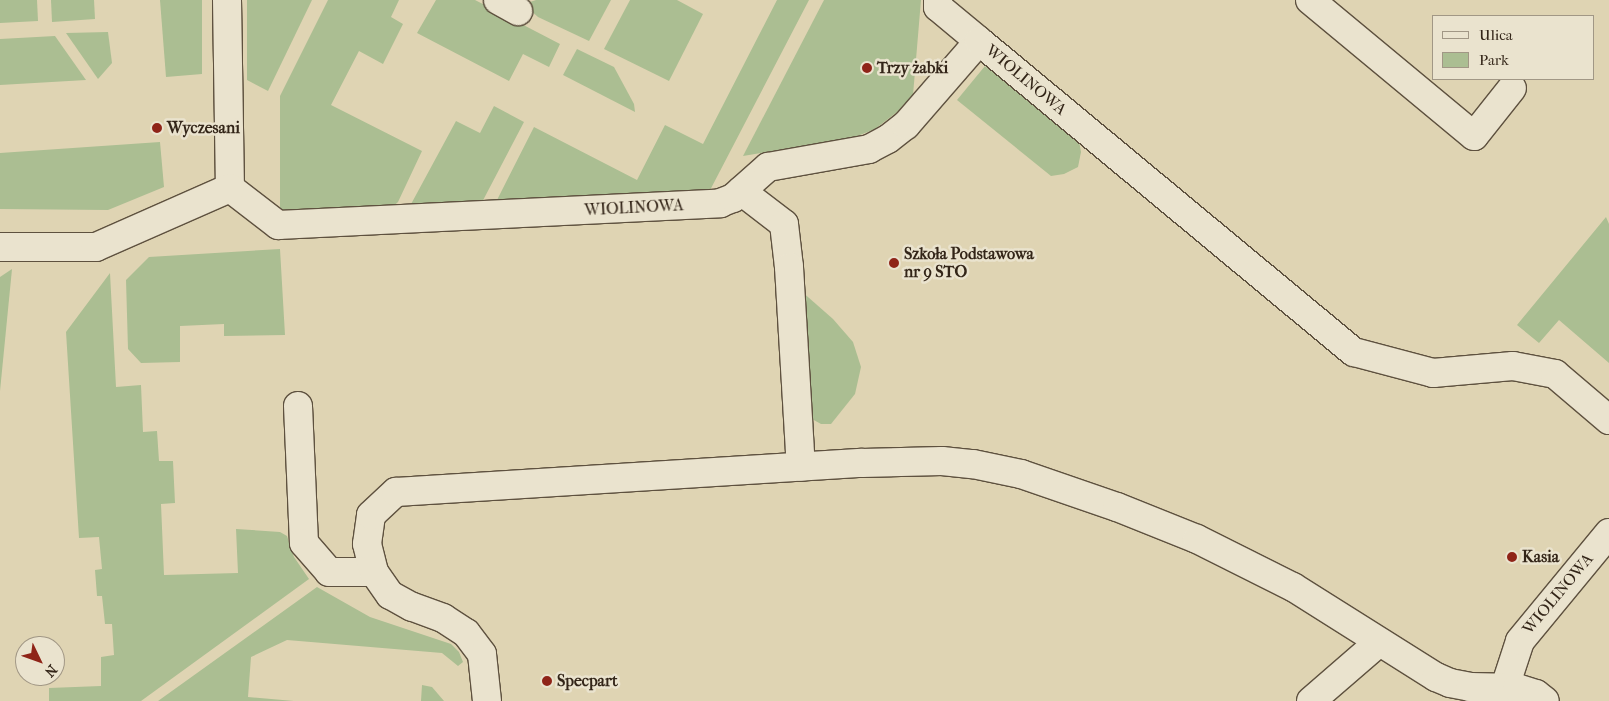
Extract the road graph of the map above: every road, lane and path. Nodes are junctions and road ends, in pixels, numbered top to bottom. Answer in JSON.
{"nodes":[{"id":1,"x":227,"y":0,"type":"edge"},
{"id":2,"x":938,"y":0,"type":"edge"},
{"id":3,"x":1310,"y":0,"type":"edge"},
{"id":4,"x":980,"y":41,"type":"junction"},
{"id":5,"x":1512,"y":88,"type":"dead end"},
{"id":6,"x":230,"y":188,"type":"junction"},
{"id":7,"x":741,"y":191,"type":"junction"},
{"id":8,"x":0,"y":247,"type":"edge"},
{"id":9,"x":298,"y":406,"type":"dead end"},
{"id":10,"x":1609,"y":420,"type":"edge"},
{"id":11,"x":801,"y":467,"type":"junction"},
{"id":12,"x":1609,"y":533,"type":"edge"},
{"id":13,"x":374,"y":572,"type":"junction"},
{"id":14,"x":1379,"y":642,"type":"junction"},
{"id":15,"x":1505,"y":688,"type":"junction"},
{"id":16,"x":487,"y":701,"type":"edge"},
{"id":17,"x":1311,"y":701,"type":"edge"},
{"id":18,"x":1545,"y":701,"type":"edge"}],
"edges":[{"from":1,"to":6,"type":"street"},
{"from":2,"to":4,"type":"street"},
{"from":3,"to":5,"type":"street"},
{"from":4,"to":7,"type":"street","name":"WIOLINOWA"},
{"from":4,"to":10,"type":"street","name":"WIOLINOWA"},
{"from":6,"to":7,"type":"street","name":"WIOLINOWA"},
{"from":6,"to":8,"type":"street"},
{"from":7,"to":11,"type":"street"},
{"from":9,"to":13,"type":"street"},
{"from":11,"to":13,"type":"street"},
{"from":11,"to":14,"type":"street"},
{"from":12,"to":15,"type":"street","name":"WIOLINOWA"},
{"from":13,"to":16,"type":"street"},
{"from":14,"to":15,"type":"street"},
{"from":14,"to":17,"type":"street"},
{"from":15,"to":18,"type":"street"}]}
